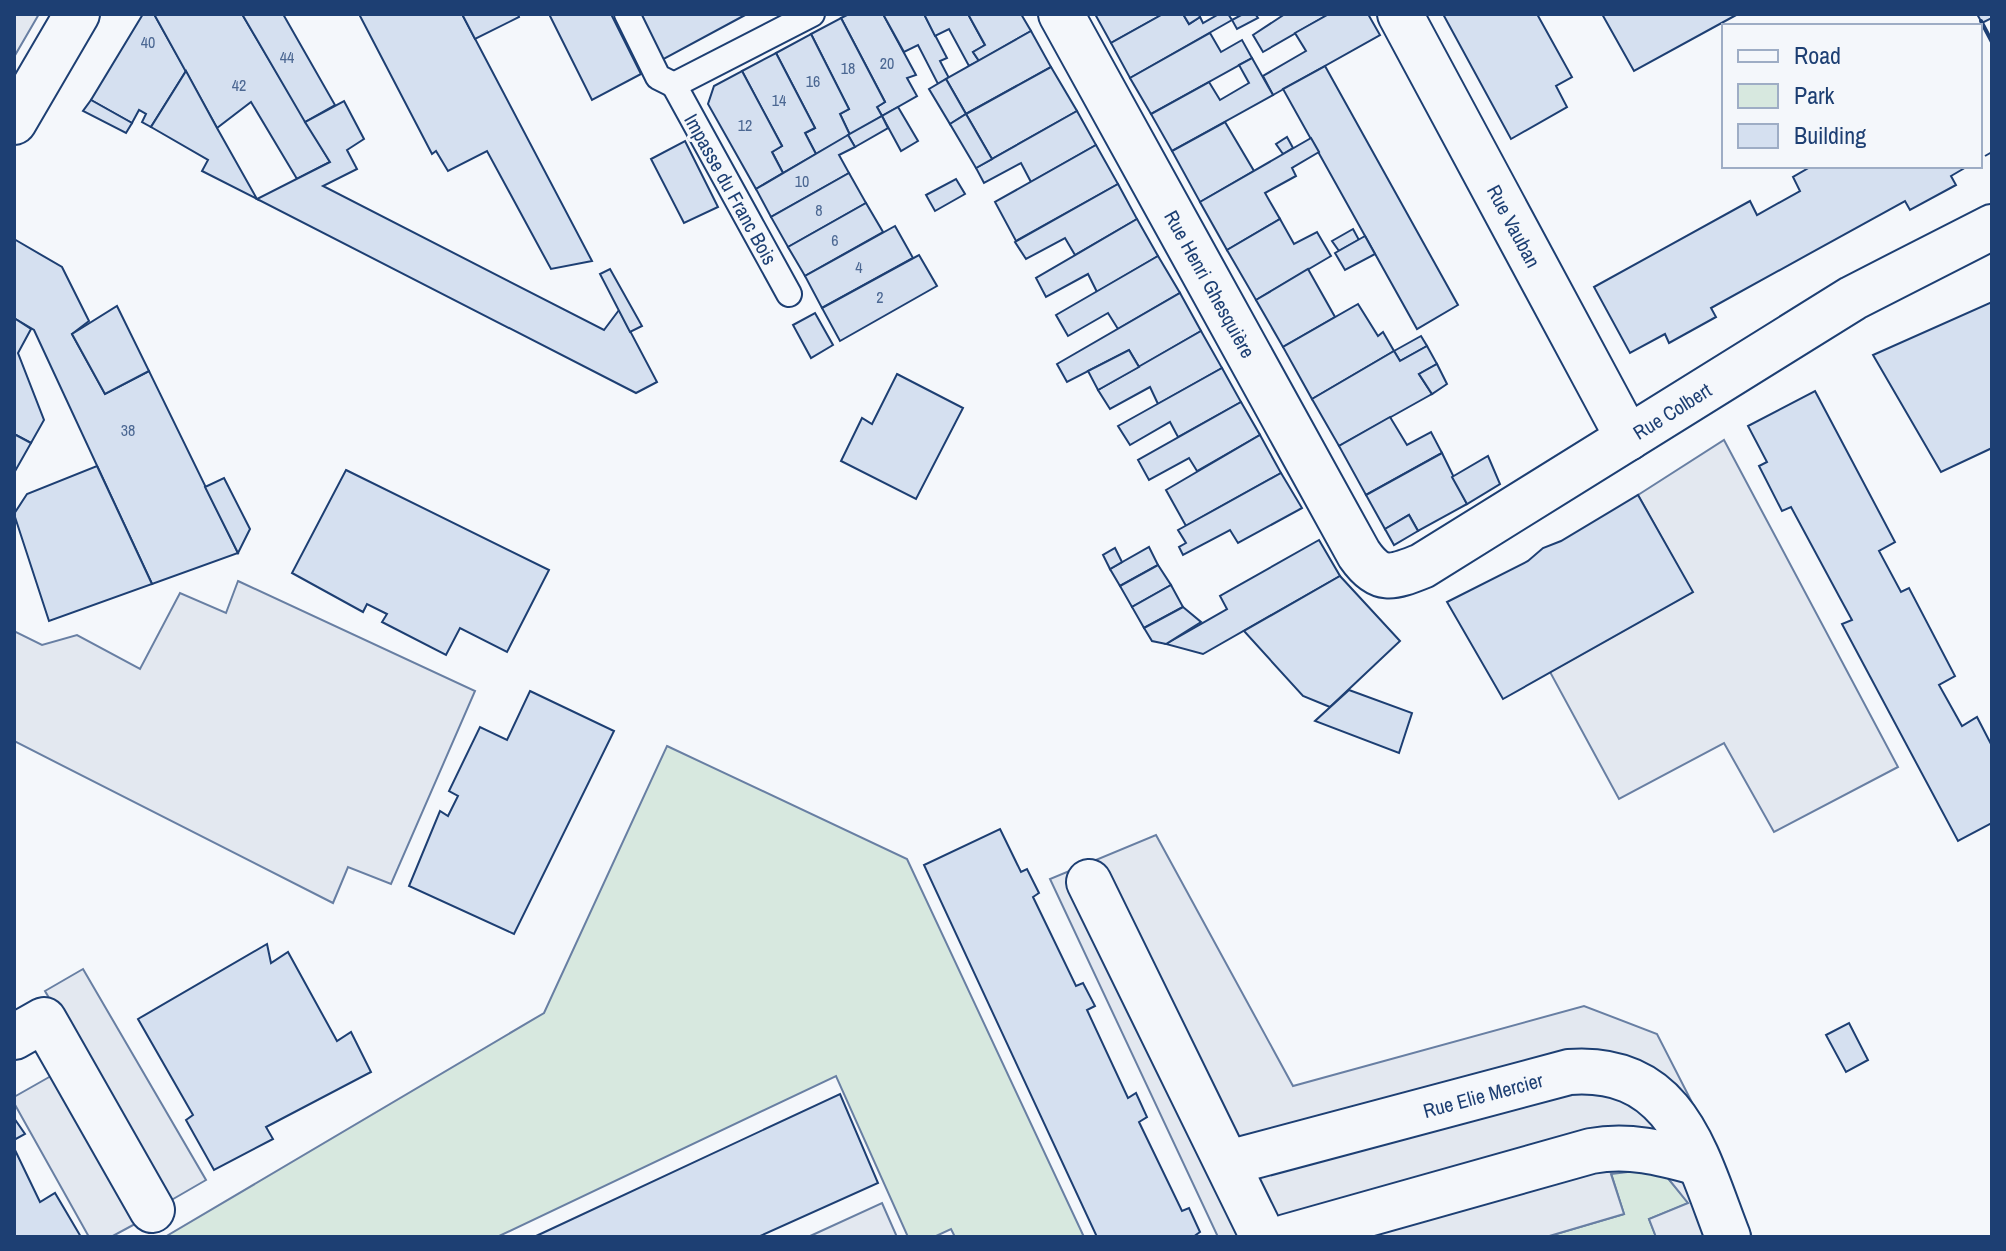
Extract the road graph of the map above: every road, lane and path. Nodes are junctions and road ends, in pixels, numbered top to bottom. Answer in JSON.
{"nodes":[{"id":1,"x":77,"y":14,"type":"edge"},
{"id":2,"x":627,"y":14,"type":"edge"},
{"id":3,"x":812,"y":14,"type":"edge"},
{"id":4,"x":1061,"y":14,"type":"edge"},
{"id":5,"x":1400,"y":14,"type":"edge"},
{"id":6,"x":674,"y":85,"type":"junction"},
{"id":7,"x":14,"y":122,"type":"edge"},
{"id":8,"x":1992,"y":227,"type":"edge"},
{"id":9,"x":789,"y":294,"type":"dead end"},
{"id":10,"x":1628,"y":438,"type":"junction"},
{"id":11,"x":1359,"y":554,"type":"joint"},
{"id":12,"x":1089,"y":882,"type":"dead end"},
{"id":13,"x":14,"y":1037,"type":"edge"},
{"id":14,"x":1228,"y":1163,"type":"junction"},
{"id":15,"x":1699,"y":1163,"type":"junction"},
{"id":16,"x":152,"y":1210,"type":"dead end"},
{"id":17,"x":1263,"y":1237,"type":"edge"},
{"id":18,"x":1286,"y":1237,"type":"edge"},
{"id":19,"x":1728,"y":1237,"type":"edge"}],
"edges":[{"from":1,"to":7,"type":"street"},
{"from":2,"to":6,"type":"lane","name":"Impasse du Franc Bois"},
{"from":3,"to":6,"type":"lane"},
{"from":4,"to":11,"type":"street","name":"Rue Henri Ghesquière"},
{"from":5,"to":10,"type":"street","name":"Rue Vauban"},
{"from":6,"to":9,"type":"lane","name":"Impasse du Franc Bois"},
{"from":8,"to":10,"type":"street","name":"Rue Colbert"},
{"from":10,"to":11,"type":"street","name":"Rue Colbert"},
{"from":12,"to":14,"type":"street"},
{"from":13,"to":16,"type":"street"},
{"from":14,"to":15,"type":"street","name":"Rue Elie Mercier"},
{"from":14,"to":17,"type":"street"},
{"from":15,"to":18,"type":"street"},
{"from":15,"to":19,"type":"street","name":"Rue Elie Mercier"}]}
